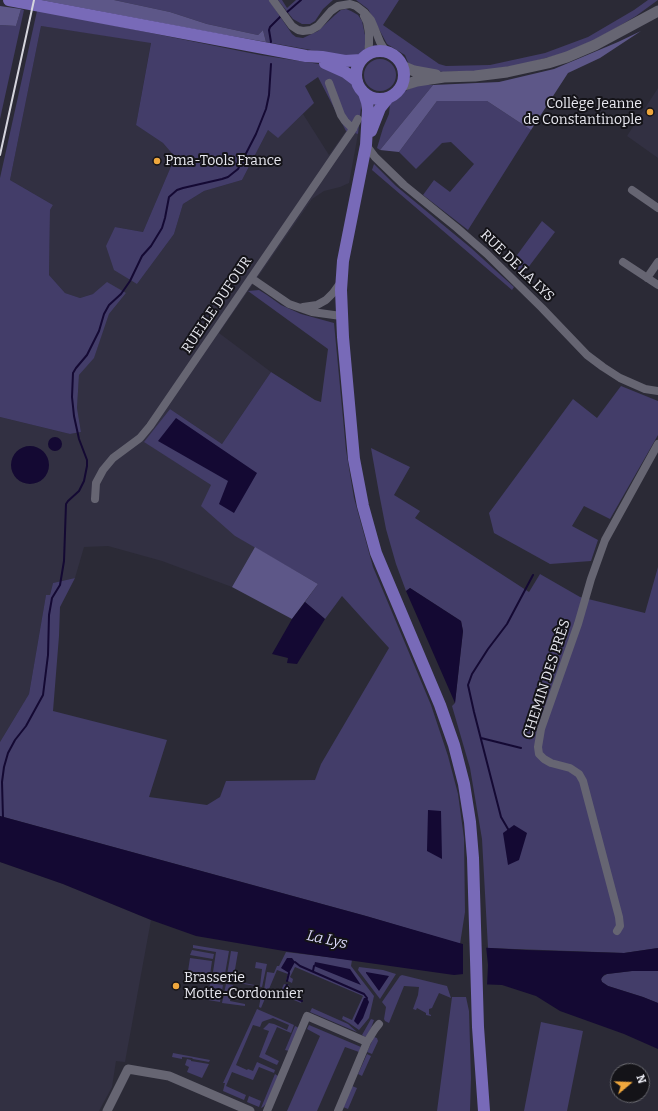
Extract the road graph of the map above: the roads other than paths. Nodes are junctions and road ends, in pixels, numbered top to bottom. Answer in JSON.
{"nodes":[{"id":1,"x":9,"y":0,"type":"edge"},
{"id":2,"x":273,"y":0,"type":"edge"},
{"id":3,"x":658,"y":3,"type":"edge"},
{"id":4,"x":360,"y":8,"type":"junction"},
{"id":5,"x":658,"y":11,"type":"edge"},
{"id":6,"x":629,"y":27,"type":"junction"},
{"id":7,"x":386,"y":52,"type":"junction"},
{"id":8,"x":306,"y":56,"type":"junction"},
{"id":9,"x":364,"y":57,"type":"junction"},
{"id":10,"x":402,"y":66,"type":"junction"},
{"id":11,"x":444,"y":77,"type":"junction"},
{"id":12,"x":357,"y":81,"type":"junction"},
{"id":13,"x":329,"y":83,"type":"dead end"},
{"id":14,"x":401,"y":86,"type":"junction"},
{"id":15,"x":364,"y":93,"type":"junction"},
{"id":16,"x":388,"y":98,"type":"junction"},
{"id":17,"x":358,"y":119,"type":"dead end"},
{"id":18,"x":353,"y":129,"type":"junction"},
{"id":19,"x":366,"y":145,"type":"junction"},
{"id":20,"x":632,"y":190,"type":"dead end"},
{"id":21,"x":658,"y":208,"type":"edge"},
{"id":22,"x":623,"y":262,"type":"dead end"},
{"id":23,"x":658,"y":262,"type":"edge"},
{"id":24,"x":251,"y":278,"type":"junction"},
{"id":25,"x":647,"y":278,"type":"junction"},
{"id":26,"x":341,"y":282,"type":"junction"},
{"id":27,"x":658,"y":285,"type":"edge"},
{"id":28,"x":300,"y":307,"type":"junction"},
{"id":29,"x":341,"y":316,"type":"junction"},
{"id":30,"x":658,"y":391,"type":"edge"},
{"id":31,"x":658,"y":444,"type":"edge"},
{"id":32,"x":95,"y":499,"type":"dead end"},
{"id":33,"x":617,"y":931,"type":"dead end"},
{"id":34,"x":379,"y":1024,"type":"dead end"},
{"id":35,"x":478,"y":1027,"type":"junction"},
{"id":36,"x":367,"y":1042,"type":"junction"},
{"id":37,"x":107,"y":1111,"type":"edge"},
{"id":38,"x":250,"y":1111,"type":"edge"},
{"id":39,"x":267,"y":1111,"type":"edge"},
{"id":40,"x":338,"y":1111,"type":"edge"},
{"id":41,"x":476,"y":1111,"type":"edge"},
{"id":42,"x":484,"y":1111,"type":"edge"}],
"edges":[{"from":1,"to":8,"type":"main road"},
{"from":2,"to":4,"type":"street"},
{"from":3,"to":6,"type":"main road"},
{"from":4,"to":7,"type":"street"},
{"from":4,"to":9,"type":"street"},
{"from":5,"to":6,"type":"main road"},
{"from":6,"to":11,"type":"main road"},
{"from":7,"to":9,"type":"main road"},
{"from":7,"to":10,"type":"main road"},
{"from":8,"to":9,"type":"main road"},
{"from":8,"to":12,"type":"main road"},
{"from":9,"to":12,"type":"main road"},
{"from":10,"to":11,"type":"main road"},
{"from":10,"to":14,"type":"main road"},
{"from":11,"to":14,"type":"main road"},
{"from":12,"to":15,"type":"main road"},
{"from":13,"to":18,"type":"street"},
{"from":14,"to":16,"type":"main road"},
{"from":15,"to":16,"type":"main road"},
{"from":15,"to":19,"type":"main road"},
{"from":16,"to":19,"type":"main road"},
{"from":17,"to":18,"type":"street","name":"RUELLE DUFOUR"},
{"from":18,"to":24,"type":"street","name":"RUELLE DUFOUR"},
{"from":19,"to":26,"type":"main road"},
{"from":19,"to":30,"type":"street","name":"RUE DE LA LYS"},
{"from":20,"to":21,"type":"street"},
{"from":22,"to":25,"type":"street"},
{"from":23,"to":25,"type":"street"},
{"from":24,"to":28,"type":"street"},
{"from":24,"to":32,"type":"street","name":"RUELLE DUFOUR"},
{"from":25,"to":27,"type":"street"},
{"from":26,"to":28,"type":"street"},
{"from":26,"to":29,"type":"main road"},
{"from":28,"to":29,"type":"street"},
{"from":29,"to":35,"type":"main road"},
{"from":31,"to":33,"type":"street","name":"CHEMIN DES PRÈS"},
{"from":34,"to":36,"type":"street"},
{"from":35,"to":41,"type":"main road"},
{"from":35,"to":42,"type":"main road"},
{"from":36,"to":39,"type":"street"},
{"from":36,"to":40,"type":"street"},
{"from":37,"to":38,"type":"street"}]}
